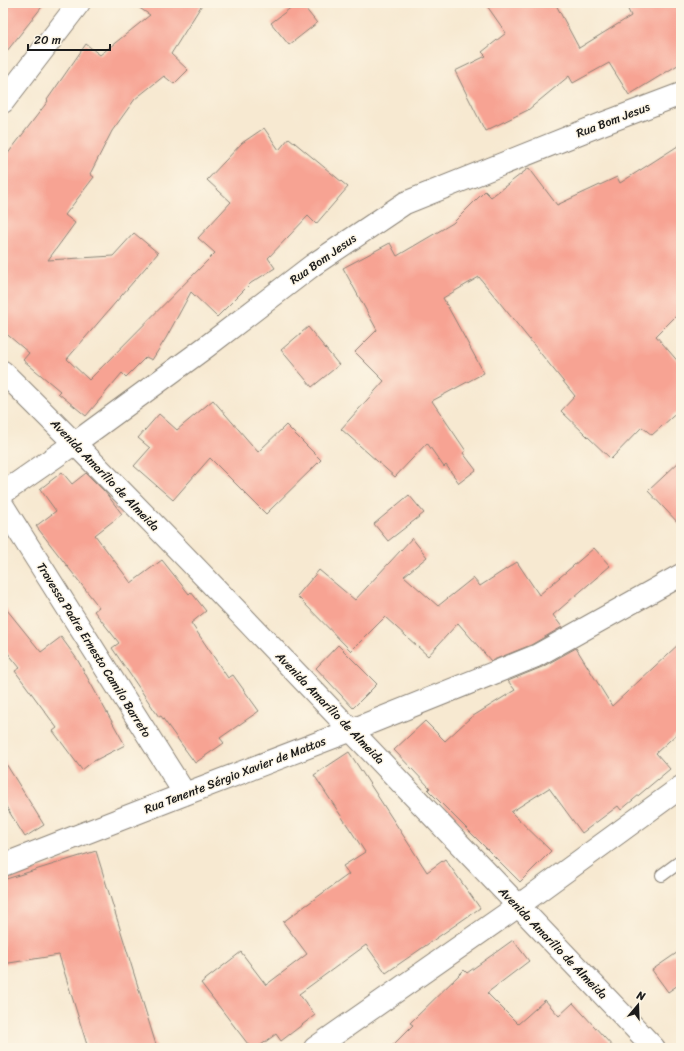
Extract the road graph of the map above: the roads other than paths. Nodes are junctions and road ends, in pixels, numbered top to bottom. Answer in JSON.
{"nodes":[{"id":1,"x":79,"y":3,"type":"edge"},
{"id":2,"x":681,"y":94,"type":"edge"},
{"id":3,"x":3,"y":102,"type":"edge"},
{"id":4,"x":3,"y":372,"type":"edge"},
{"id":5,"x":75,"y":443,"type":"junction"},
{"id":6,"x":3,"y":493,"type":"edge"},
{"id":7,"x":3,"y":506,"type":"edge"},
{"id":8,"x":681,"y":575,"type":"edge"},
{"id":9,"x":352,"y":730,"type":"junction"},
{"id":10,"x":681,"y":787,"type":"edge"},
{"id":11,"x":185,"y":794,"type":"junction"},
{"id":12,"x":681,"y":861,"type":"edge"},
{"id":13,"x":3,"y":865,"type":"edge"},
{"id":14,"x":662,"y":875,"type":"dead end"},
{"id":15,"x":518,"y":906,"type":"junction"},
{"id":16,"x":315,"y":1048,"type":"edge"},
{"id":17,"x":654,"y":1048,"type":"edge"}],
"edges":[{"from":1,"to":3,"type":"street"},
{"from":2,"to":5,"type":"street","name":"Rua Bom Jesus"},
{"from":4,"to":5,"type":"street","name":"Avenida Amarílio de Almeida"},
{"from":5,"to":6,"type":"street","name":"Rua Bom Jesus"},
{"from":5,"to":9,"type":"street","name":"Avenida Amarílio de Almeida"},
{"from":7,"to":11,"type":"street","name":"Travessa Padre Ernesto Camilo Barreto"},
{"from":8,"to":9,"type":"street","name":"Rua Tenente Sérgio Xavier de Mattos"},
{"from":9,"to":11,"type":"street","name":"Rua Tenente Sérgio Xavier de Mattos"},
{"from":9,"to":15,"type":"street","name":"Avenida Amarílio de Almeida"},
{"from":10,"to":15,"type":"street"},
{"from":11,"to":13,"type":"street","name":"Rua Tenente Sérgio Xavier de Mattos"},
{"from":12,"to":14,"type":"lane"},
{"from":15,"to":16,"type":"street"},
{"from":15,"to":17,"type":"street","name":"Avenida Amarílio de Almeida"}]}
